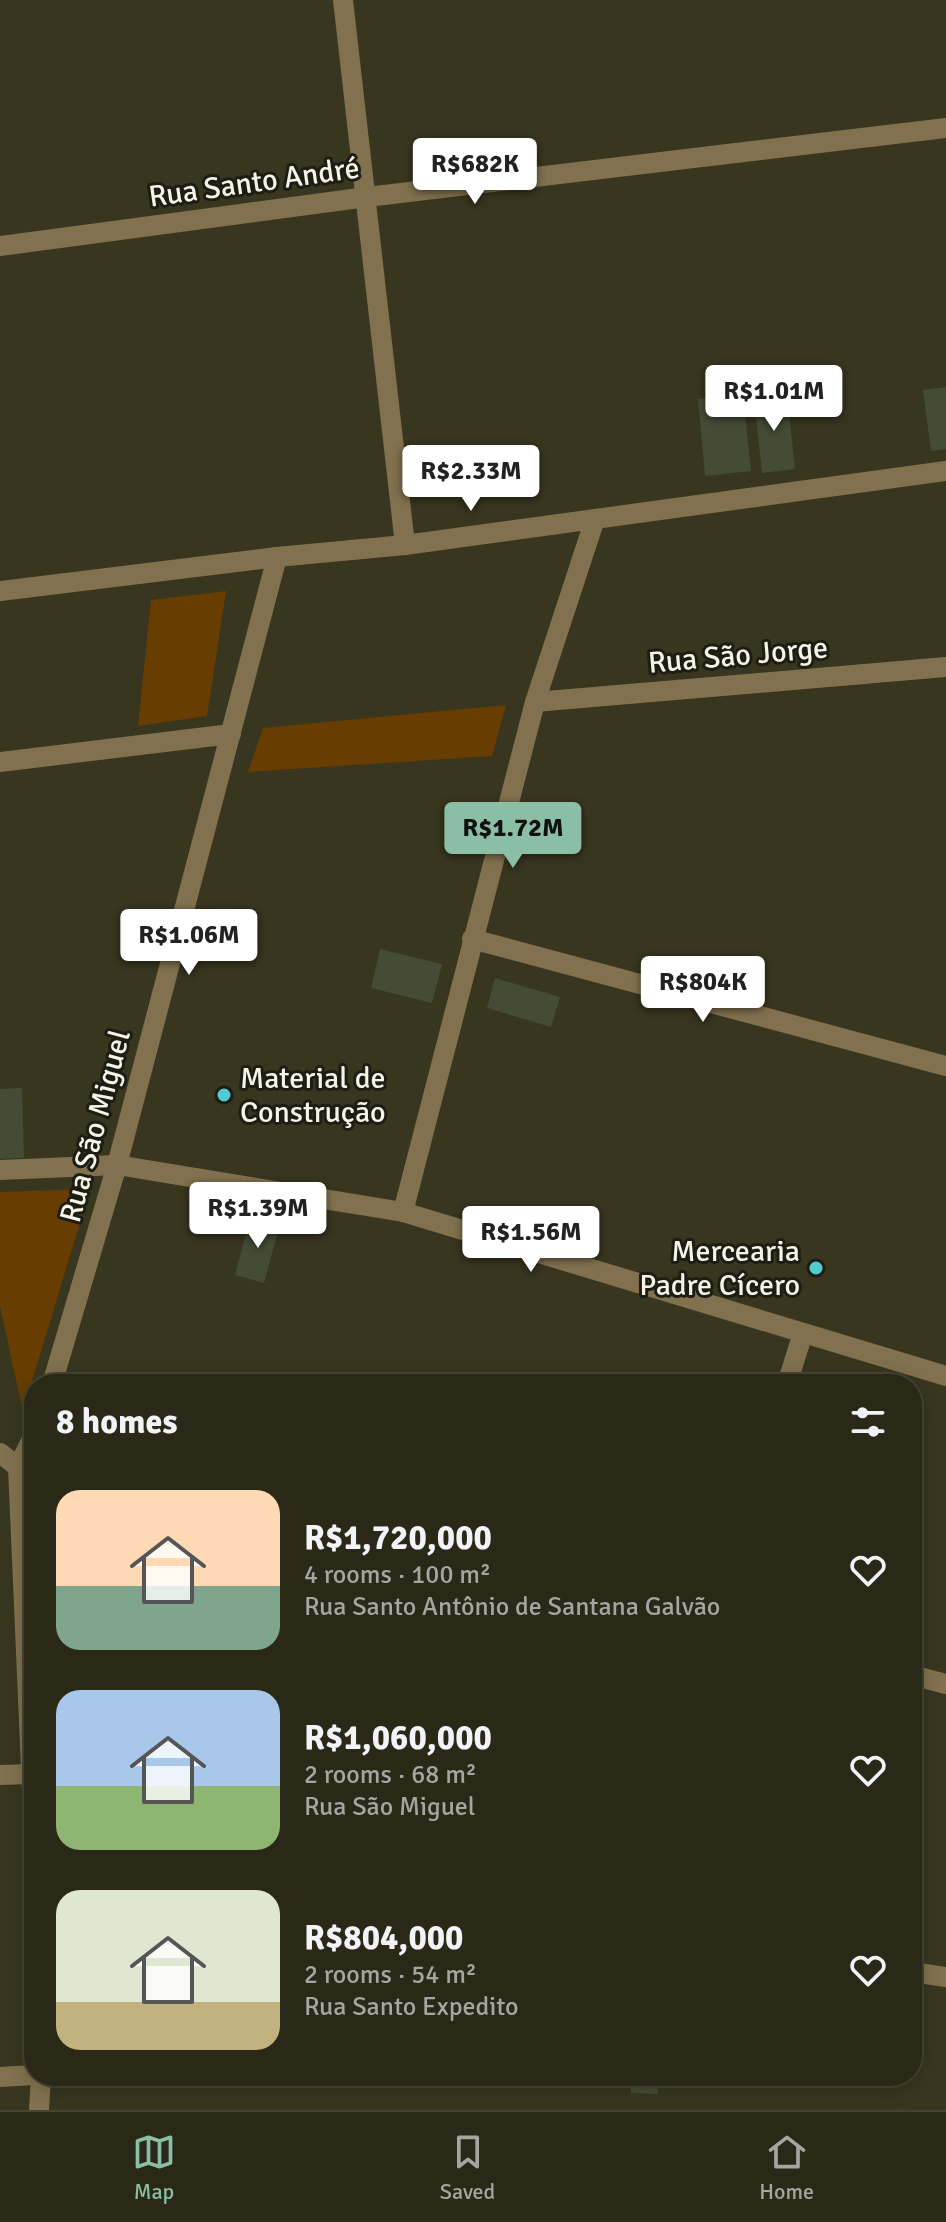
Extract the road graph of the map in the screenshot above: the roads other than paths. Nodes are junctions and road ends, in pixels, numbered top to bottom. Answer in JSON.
{"nodes":[{"id":1,"x":343,"y":0,"type":"edge"},
{"id":2,"x":946,"y":128,"type":"edge"},
{"id":3,"x":367,"y":197,"type":"junction"},
{"id":4,"x":0,"y":246,"type":"edge"},
{"id":5,"x":946,"y":471,"type":"edge"},
{"id":6,"x":595,"y":519,"type":"junction"},
{"id":7,"x":405,"y":545,"type":"junction"},
{"id":8,"x":277,"y":557,"type":"junction"},
{"id":9,"x":0,"y":591,"type":"edge"},
{"id":10,"x":946,"y":667,"type":"edge"},
{"id":11,"x":535,"y":702,"type":"junction"},
{"id":12,"x":231,"y":734,"type":"junction"},
{"id":13,"x":0,"y":762,"type":"edge"},
{"id":14,"x":472,"y":939,"type":"junction"},
{"id":15,"x":946,"y":1066,"type":"edge"},
{"id":16,"x":117,"y":1165,"type":"junction"},
{"id":17,"x":0,"y":1170,"type":"edge"},
{"id":18,"x":403,"y":1212,"type":"junction"},
{"id":19,"x":803,"y":1333,"type":"junction"},
{"id":20,"x":55,"y":1374,"type":"edge"},
{"id":21,"x":790,"y":1374,"type":"edge"},
{"id":22,"x":946,"y":1376,"type":"edge"},
{"id":23,"x":24,"y":1448,"type":"edge"},
{"id":24,"x":0,"y":1453,"type":"edge"},
{"id":25,"x":9,"y":1468,"type":"edge"},
{"id":26,"x":24,"y":1668,"type":"edge"},
{"id":27,"x":922,"y":1678,"type":"edge"},
{"id":28,"x":946,"y":1684,"type":"edge"},
{"id":29,"x":24,"y":1774,"type":"edge"},
{"id":30,"x":0,"y":1775,"type":"edge"},
{"id":31,"x":922,"y":1973,"type":"edge"},
{"id":32,"x":946,"y":1977,"type":"edge"},
{"id":33,"x":24,"y":2076,"type":"edge"},
{"id":34,"x":0,"y":2077,"type":"edge"},
{"id":35,"x":40,"y":2086,"type":"edge"},
{"id":36,"x":39,"y":2110,"type":"edge"}],
"edges":[{"from":1,"to":3,"type":"street"},
{"from":2,"to":3,"type":"street","name":"Rua Santo André"},
{"from":3,"to":4,"type":"street","name":"Rua Santo André"},
{"from":3,"to":7,"type":"street"},
{"from":5,"to":6,"type":"street"},
{"from":6,"to":7,"type":"street"},
{"from":6,"to":11,"type":"street"},
{"from":7,"to":8,"type":"street"},
{"from":8,"to":9,"type":"street"},
{"from":8,"to":12,"type":"street","name":"Rua São Miguel"},
{"from":10,"to":11,"type":"street","name":"Rua São Jorge"},
{"from":11,"to":14,"type":"street"},
{"from":12,"to":13,"type":"street"},
{"from":12,"to":16,"type":"street","name":"Rua São Miguel"},
{"from":14,"to":15,"type":"street"},
{"from":14,"to":18,"type":"street"},
{"from":16,"to":17,"type":"street"},
{"from":16,"to":18,"type":"street"},
{"from":16,"to":20,"type":"street","name":"Rua São Miguel"},
{"from":18,"to":19,"type":"street"},
{"from":19,"to":21,"type":"street"},
{"from":19,"to":22,"type":"street"},
{"from":23,"to":25,"type":"street"},
{"from":24,"to":25,"type":"street"},
{"from":25,"to":26,"type":"street"},
{"from":27,"to":28,"type":"street"},
{"from":29,"to":30,"type":"street"},
{"from":31,"to":32,"type":"street"},
{"from":33,"to":34,"type":"street"},
{"from":35,"to":36,"type":"street"}]}
